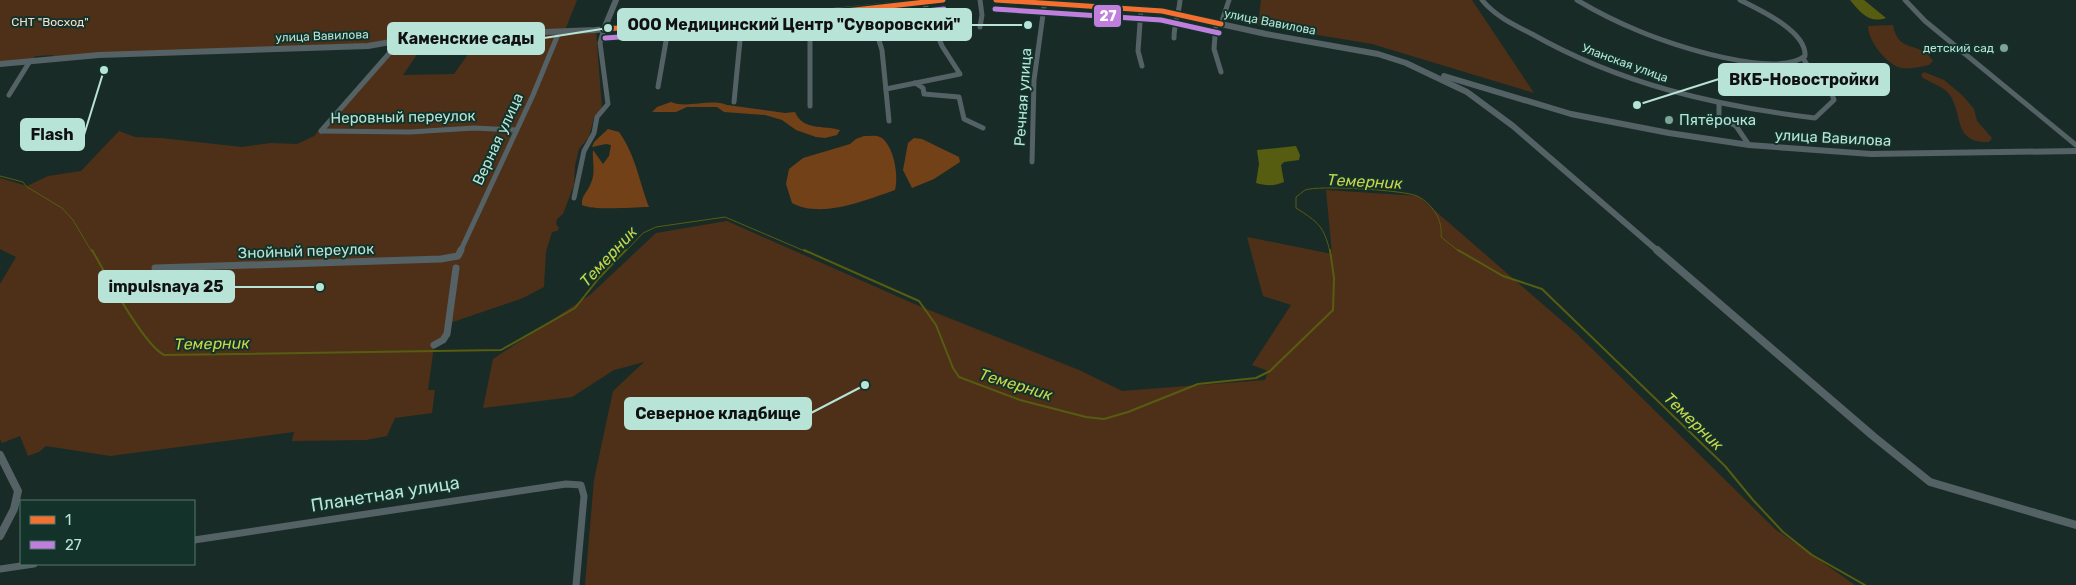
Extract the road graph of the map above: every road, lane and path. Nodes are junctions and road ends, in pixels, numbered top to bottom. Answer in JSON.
{"nodes":[{"id":1,"x":616,"y":0,"type":"edge"},
{"id":2,"x":943,"y":0,"type":"edge"},
{"id":3,"x":980,"y":0,"type":"edge"},
{"id":4,"x":996,"y":0,"type":"edge"},
{"id":5,"x":1180,"y":0,"type":"edge"},
{"id":6,"x":1229,"y":0,"type":"edge"},
{"id":7,"x":1482,"y":0,"type":"edge"},
{"id":8,"x":1576,"y":0,"type":"edge"},
{"id":9,"x":1740,"y":0,"type":"edge"},
{"id":10,"x":1905,"y":0,"type":"edge"},
{"id":11,"x":926,"y":1,"type":"edge"},
{"id":12,"x":1045,"y":2,"type":"edge"},
{"id":13,"x":869,"y":9,"type":"junction"},
{"id":14,"x":1141,"y":9,"type":"junction"},
{"id":15,"x":1176,"y":14,"type":"junction"},
{"id":16,"x":810,"y":15,"type":"junction"},
{"id":17,"x":742,"y":20,"type":"junction"},
{"id":18,"x":1218,"y":23,"type":"junction"},
{"id":19,"x":669,"y":24,"type":"junction"},
{"id":20,"x":980,"y":27,"type":"dead end"},
{"id":21,"x":604,"y":29,"type":"junction"},
{"id":22,"x":559,"y":32,"type":"junction"},
{"id":23,"x":1174,"y":38,"type":"dead end"},
{"id":24,"x":400,"y":41,"type":"junction"},
{"id":25,"x":1803,"y":58,"type":"junction"},
{"id":26,"x":30,"y":61,"type":"junction"},
{"id":27,"x":0,"y":64,"type":"edge"},
{"id":28,"x":1142,"y":66,"type":"dead end"},
{"id":29,"x":1418,"y":68,"type":"junction"},
{"id":30,"x":1221,"y":72,"type":"dead end"},
{"id":31,"x":915,"y":83,"type":"junction"},
{"id":32,"x":658,"y":87,"type":"dead end"},
{"id":33,"x":886,"y":89,"type":"junction"},
{"id":34,"x":9,"y":95,"type":"dead end"},
{"id":35,"x":734,"y":102,"type":"dead end"},
{"id":36,"x":1719,"y":103,"type":"junction"},
{"id":37,"x":810,"y":106,"type":"dead end"},
{"id":38,"x":889,"y":121,"type":"dead end"},
{"id":39,"x":983,"y":128,"type":"dead end"},
{"id":40,"x":516,"y":130,"type":"junction"},
{"id":41,"x":1749,"y":144,"type":"junction"},
{"id":42,"x":2076,"y":145,"type":"edge"},
{"id":43,"x":2076,"y":151,"type":"edge"},
{"id":44,"x":1032,"y":162,"type":"dead end"},
{"id":45,"x":574,"y":198,"type":"dead end"},
{"id":46,"x":458,"y":256,"type":"joint"},
{"id":47,"x":155,"y":268,"type":"dead end"},
{"id":48,"x":456,"y":268,"type":"dead end"},
{"id":49,"x":434,"y":345,"type":"dead end"},
{"id":50,"x":0,"y":455,"type":"edge"},
{"id":51,"x":2076,"y":525,"type":"edge"},
{"id":52,"x":0,"y":536,"type":"edge"},
{"id":53,"x":195,"y":540,"type":"edge"},
{"id":54,"x":27,"y":565,"type":"edge"},
{"id":55,"x":0,"y":569,"type":"edge"},
{"id":56,"x":576,"y":585,"type":"edge"}],
"edges":[{"from":1,"to":21,"type":"street"},
{"from":2,"to":11,"type":"street","name":"улица Вавилова"},
{"from":3,"to":20,"type":"street"},
{"from":4,"to":12,"type":"street","name":"улица Вавилова"},
{"from":5,"to":15,"type":"street"},
{"from":6,"to":18,"type":"street"},
{"from":7,"to":36,"type":"street","name":"Уланская улица"},
{"from":8,"to":25,"type":"street"},
{"from":9,"to":25,"type":"street"},
{"from":10,"to":42,"type":"street"},
{"from":11,"to":13,"type":"street","name":"улица Вавилова"},
{"from":11,"to":31,"type":"street"},
{"from":12,"to":14,"type":"street","name":"улица Вавилова"},
{"from":12,"to":44,"type":"street","name":"Речная улица"},
{"from":13,"to":16,"type":"street","name":"улица Вавилова"},
{"from":13,"to":33,"type":"street"},
{"from":14,"to":15,"type":"street","name":"улица Вавилова"},
{"from":14,"to":28,"type":"street"},
{"from":15,"to":18,"type":"street","name":"улица Вавилова"},
{"from":15,"to":23,"type":"street"},
{"from":16,"to":17,"type":"street","name":"улица Вавилова"},
{"from":16,"to":37,"type":"street"},
{"from":17,"to":19,"type":"street","name":"улица Вавилова"},
{"from":17,"to":35,"type":"street"},
{"from":18,"to":29,"type":"street","name":"улица Вавилова"},
{"from":18,"to":30,"type":"street"},
{"from":19,"to":21,"type":"street","name":"улица Вавилова"},
{"from":19,"to":32,"type":"street"},
{"from":21,"to":22,"type":"street","name":"улица Вавилова"},
{"from":21,"to":45,"type":"street"},
{"from":22,"to":24,"type":"street","name":"улица Вавилова"},
{"from":22,"to":40,"type":"street","name":"Верная улица"},
{"from":24,"to":26,"type":"street","name":"улица Вавилова"},
{"from":24,"to":40,"type":"street","name":"Неровный переулок"},
{"from":25,"to":36,"type":"street","name":"Уланская улица"},
{"from":26,"to":27,"type":"street","name":"улица Вавилова"},
{"from":26,"to":34,"type":"street"},
{"from":29,"to":41,"type":"street","name":"улица Вавилова"},
{"from":29,"to":51,"type":"street","name":"улица Вавилова"},
{"from":31,"to":33,"type":"street"},
{"from":31,"to":39,"type":"street"},
{"from":33,"to":38,"type":"street"},
{"from":36,"to":41,"type":"street"},
{"from":40,"to":46,"type":"street","name":"Верная улица"},
{"from":41,"to":43,"type":"street","name":"улица Вавилова"},
{"from":46,"to":47,"type":"street","name":"Знойный переулок"},
{"from":48,"to":49,"type":"street"},
{"from":50,"to":52,"type":"street"},
{"from":53,"to":56,"type":"street","name":"Планетная улица"},
{"from":54,"to":55,"type":"street"}]}
